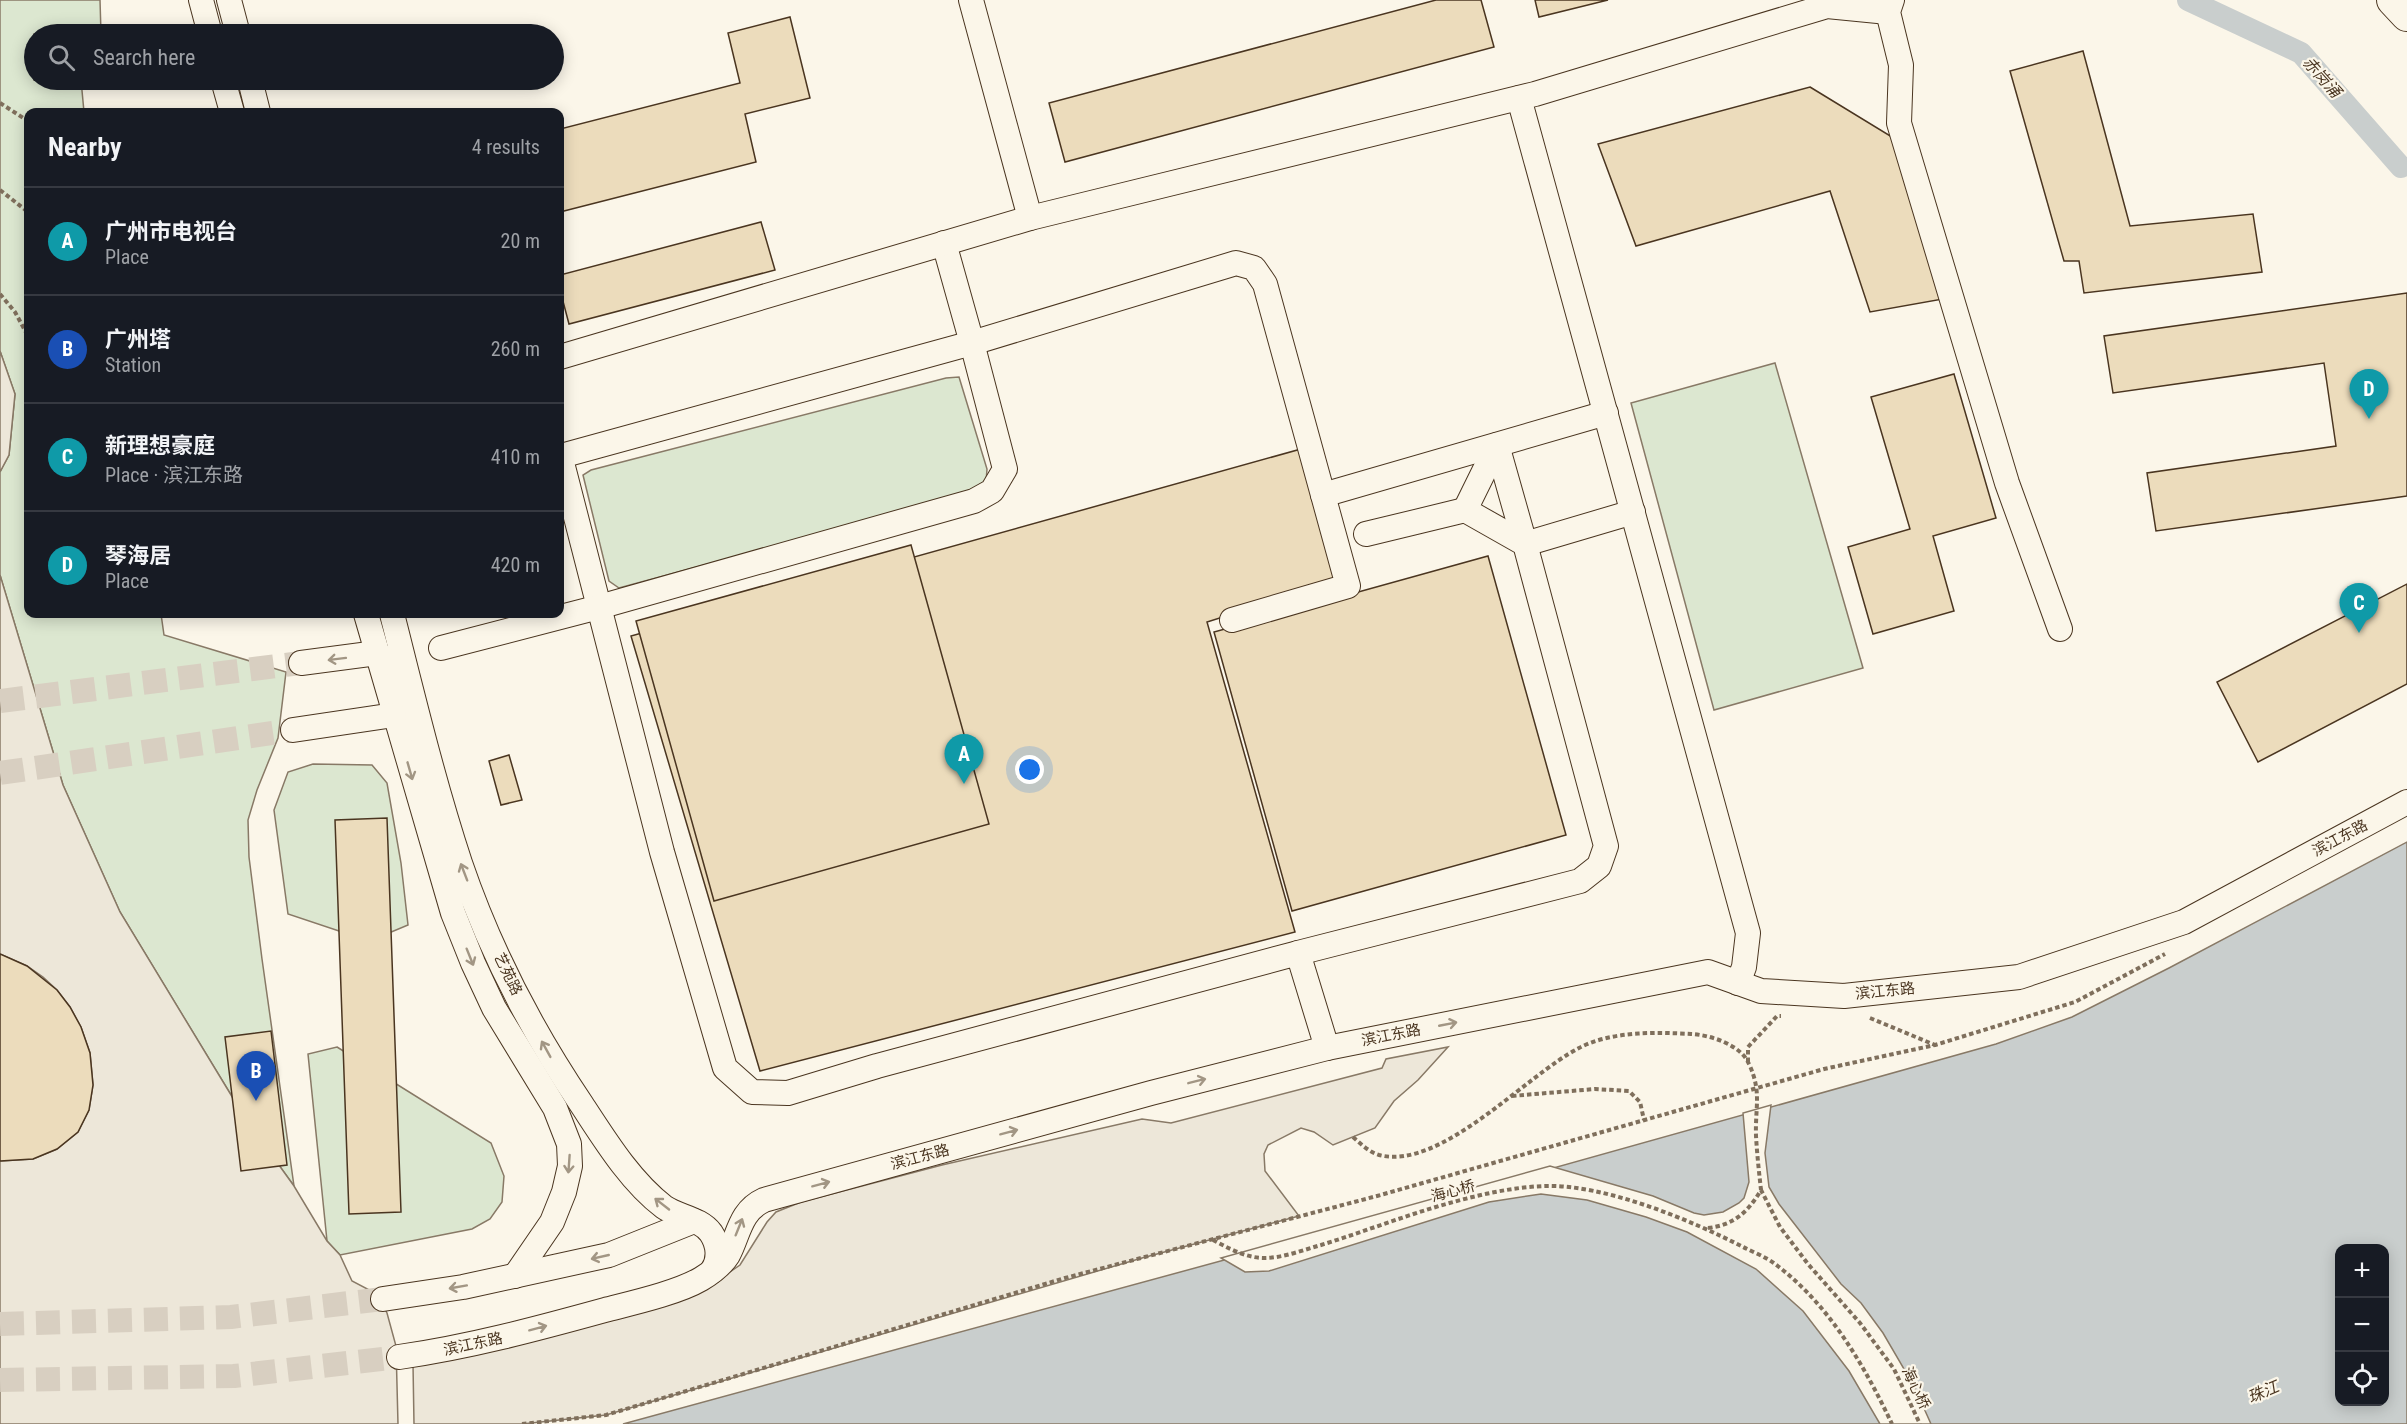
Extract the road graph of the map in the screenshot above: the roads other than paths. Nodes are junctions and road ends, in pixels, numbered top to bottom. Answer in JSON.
{"nodes":[{"id":1,"x":201,"y":0,"type":"edge"},
{"id":2,"x":229,"y":0,"type":"edge"},
{"id":3,"x":971,"y":0,"type":"edge"},
{"id":4,"x":2392,"y":0,"type":"edge"},
{"id":5,"x":1890,"y":6,"type":"edge"},
{"id":6,"x":2407,"y":15,"type":"edge"},
{"id":7,"x":207,"y":24,"type":"edge"},
{"id":8,"x":235,"y":24,"type":"edge"},
{"id":9,"x":226,"y":90,"type":"edge"},
{"id":10,"x":252,"y":90,"type":"edge"},
{"id":11,"x":1519,"y":99,"type":"junction"},
{"id":12,"x":231,"y":108,"type":"edge"},
{"id":13,"x":257,"y":108,"type":"edge"},
{"id":14,"x":1030,"y":218,"type":"junction"},
{"id":15,"x":944,"y":243,"type":"junction"},
{"id":16,"x":972,"y":343,"type":"junction"},
{"id":17,"x":564,"y":356,"type":"edge"},
{"id":18,"x":1606,"y":413,"type":"junction"},
{"id":19,"x":1497,"y":445,"type":"junction"},
{"id":20,"x":564,"y":454,"type":"edge"},
{"id":21,"x":564,"y":471,"type":"edge"},
{"id":22,"x":1323,"y":495,"type":"junction"},
{"id":23,"x":1465,"y":510,"type":"junction"},
{"id":24,"x":1633,"y":512,"type":"junction"},
{"id":25,"x":1366,"y":534,"type":"dead end"},
{"id":26,"x":1525,"y":544,"type":"junction"},
{"id":27,"x":599,"y":607,"type":"junction"},
{"id":28,"x":564,"y":616,"type":"edge"},
{"id":29,"x":367,"y":618,"type":"edge"},
{"id":30,"x":393,"y":618,"type":"edge"},
{"id":31,"x":557,"y":618,"type":"edge"},
{"id":32,"x":1232,"y":620,"type":"dead end"},
{"id":33,"x":2060,"y":629,"type":"dead end"},
{"id":34,"x":441,"y":648,"type":"dead end"},
{"id":35,"x":377,"y":654,"type":"junction"},
{"id":36,"x":301,"y":663,"type":"tunnel mouth"},
{"id":37,"x":408,"y":677,"type":"junction"},
{"id":38,"x":394,"y":715,"type":"junction"},
{"id":39,"x":293,"y":730,"type":"tunnel mouth"},
{"id":40,"x":2407,"y":802,"type":"edge"},
{"id":41,"x":1298,"y":953,"type":"junction"},
{"id":42,"x":1738,"y":983,"type":"junction"},
{"id":43,"x":1327,"y":1048,"type":"junction"},
{"id":44,"x":694,"y":1221,"type":"junction"},
{"id":45,"x":710,"y":1273,"type":"junction"},
{"id":46,"x":515,"y":1276,"type":"junction"},
{"id":47,"x":383,"y":1299,"type":"tunnel mouth"},
{"id":48,"x":399,"y":1357,"type":"tunnel mouth"}],
"edges":[{"from":1,"to":7,"type":"street"},
{"from":2,"to":8,"type":"street"},
{"from":3,"to":14,"type":"street"},
{"from":4,"to":6,"type":"main road"},
{"from":5,"to":11,"type":"street"},
{"from":5,"to":33,"type":"street"},
{"from":9,"to":12,"type":"street"},
{"from":10,"to":13,"type":"street"},
{"from":11,"to":14,"type":"street"},
{"from":11,"to":18,"type":"street"},
{"from":14,"to":15,"type":"street"},
{"from":15,"to":16,"type":"street"},
{"from":15,"to":17,"type":"street"},
{"from":16,"to":20,"type":"street"},
{"from":16,"to":22,"type":"street"},
{"from":16,"to":27,"type":"street"},
{"from":18,"to":19,"type":"street"},
{"from":18,"to":24,"type":"street"},
{"from":19,"to":22,"type":"street"},
{"from":19,"to":23,"type":"street"},
{"from":19,"to":26,"type":"street"},
{"from":21,"to":27,"type":"street"},
{"from":22,"to":32,"type":"street"},
{"from":23,"to":25,"type":"street"},
{"from":23,"to":26,"type":"street"},
{"from":24,"to":26,"type":"street"},
{"from":24,"to":42,"type":"street"},
{"from":26,"to":41,"type":"street"},
{"from":27,"to":28,"type":"street"},
{"from":27,"to":41,"type":"street"},
{"from":29,"to":35,"type":"street","name":"艺苑路"},
{"from":30,"to":37,"type":"street","name":"艺苑路"},
{"from":31,"to":34,"type":"street"},
{"from":35,"to":36,"type":"street","one_way":true},
{"from":35,"to":37,"type":"street"},
{"from":35,"to":38,"type":"street","name":"艺苑路"},
{"from":37,"to":38,"type":"street"},
{"from":44,"to":37,"type":"street","name":"艺苑路","one_way":true},
{"from":38,"to":39,"type":"street"},
{"from":38,"to":46,"type":"street","name":"艺苑路","one_way":true},
{"from":40,"to":42,"type":"street","name":"滨江东路"},
{"from":41,"to":43,"type":"street"},
{"from":43,"to":42,"type":"street","name":"滨江东路","one_way":true},
{"from":45,"to":43,"type":"street","name":"滨江东路","one_way":true},
{"from":44,"to":45,"type":"street","name":"艺苑路"},
{"from":44,"to":46,"type":"street","one_way":true},
{"from":48,"to":45,"type":"street","name":"滨江东路","one_way":true},
{"from":46,"to":47,"type":"street","one_way":true}]}
